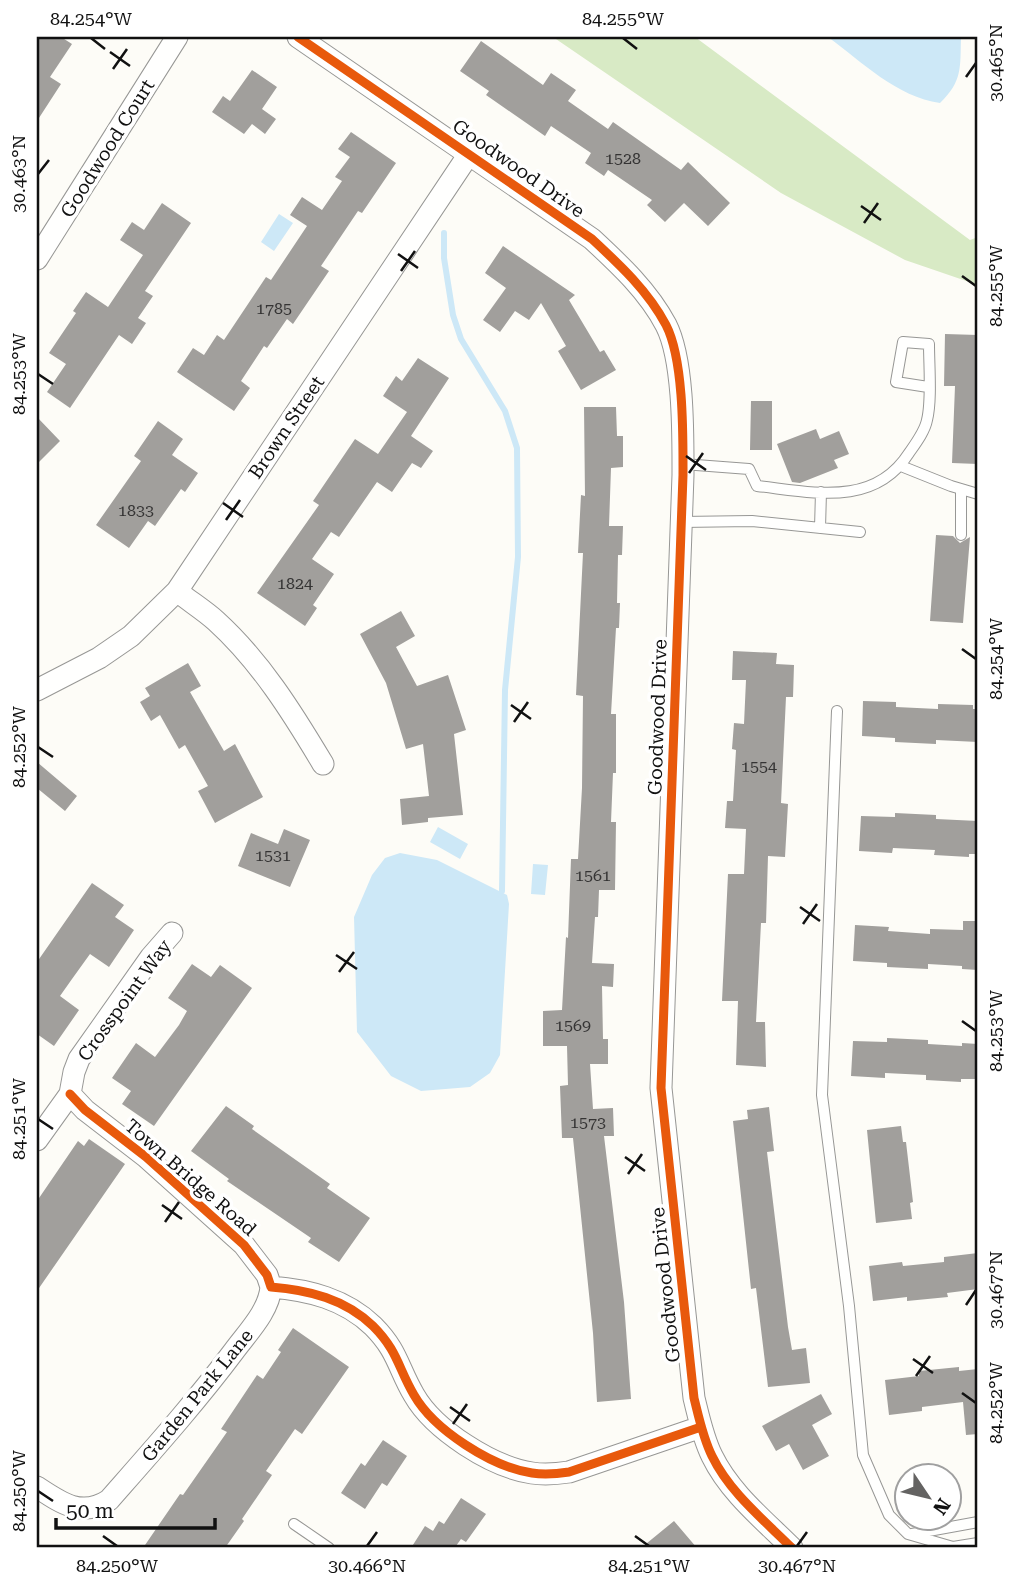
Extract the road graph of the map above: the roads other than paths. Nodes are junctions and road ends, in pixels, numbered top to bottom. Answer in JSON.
{"nodes":[{"id":1,"x":177,"y":37,"type":"edge"},
{"id":2,"x":298,"y":37,"type":"edge"},
{"id":3,"x":469,"y":154,"type":"junction"},
{"id":4,"x":37,"y":259,"type":"edge"},
{"id":5,"x":928,"y":387,"type":"junction"},
{"id":6,"x":683,"y":464,"type":"junction"},
{"id":7,"x":901,"y":466,"type":"junction"},
{"id":8,"x":961,"y":489,"type":"junction"},
{"id":9,"x":821,"y":492,"type":"junction"},
{"id":10,"x":978,"y":494,"type":"edge"},
{"id":11,"x":681,"y":522,"type":"junction"},
{"id":12,"x":820,"y":528,"type":"junction"},
{"id":13,"x":860,"y":532,"type":"dead end"},
{"id":14,"x":961,"y":535,"type":"dead end"},
{"id":15,"x":177,"y":591,"type":"junction"},
{"id":16,"x":37,"y":690,"type":"edge"},
{"id":17,"x":838,"y":711,"type":"dead end"},
{"id":18,"x":323,"y":764,"type":"dead end"},
{"id":19,"x":172,"y":933,"type":"dead end"},
{"id":20,"x":70,"y":1094,"type":"junction"},
{"id":21,"x":37,"y":1140,"type":"edge"},
{"id":22,"x":271,"y":1287,"type":"junction"},
{"id":23,"x":701,"y":1427,"type":"junction"},
{"id":24,"x":37,"y":1487,"type":"edge"},
{"id":25,"x":978,"y":1522,"type":"edge"},
{"id":26,"x":294,"y":1524,"type":"dead end"},
{"id":27,"x":908,"y":1534,"type":"junction"},
{"id":28,"x":978,"y":1543,"type":"edge"},
{"id":29,"x":329,"y":1548,"type":"edge"},
{"id":30,"x":792,"y":1548,"type":"edge"}],
"edges":[{"from":1,"to":4,"type":"street","name":"Goodwood Court"},
{"from":2,"to":3,"type":"street","name":"Goodwood Drive"},
{"from":3,"to":6,"type":"street","name":"Goodwood Drive"},
{"from":3,"to":15,"type":"street","name":"Brown Street"},
{"from":5,"to":5,"type":"lane"},
{"from":5,"to":7,"type":"lane"},
{"from":6,"to":9,"type":"lane"},
{"from":6,"to":11,"type":"street","name":"Goodwood Drive"},
{"from":7,"to":8,"type":"lane"},
{"from":7,"to":9,"type":"lane"},
{"from":8,"to":10,"type":"lane"},
{"from":8,"to":14,"type":"lane"},
{"from":9,"to":12,"type":"lane"},
{"from":11,"to":12,"type":"lane"},
{"from":11,"to":23,"type":"street","name":"Goodwood Drive"},
{"from":12,"to":13,"type":"lane"},
{"from":15,"to":16,"type":"street","name":"Brown Street"},
{"from":15,"to":18,"type":"street"},
{"from":17,"to":27,"type":"lane"},
{"from":19,"to":20,"type":"street","name":"Crosspoint Way"},
{"from":20,"to":21,"type":"street","name":"Crosspoint Way"},
{"from":20,"to":22,"type":"street","name":"Town Bridge Road"},
{"from":22,"to":23,"type":"street"},
{"from":22,"to":24,"type":"street","name":"Garden Park Lane"},
{"from":23,"to":30,"type":"street","name":"Goodwood Drive"},
{"from":25,"to":27,"type":"lane"},
{"from":26,"to":29,"type":"lane"},
{"from":27,"to":28,"type":"lane"}]}
